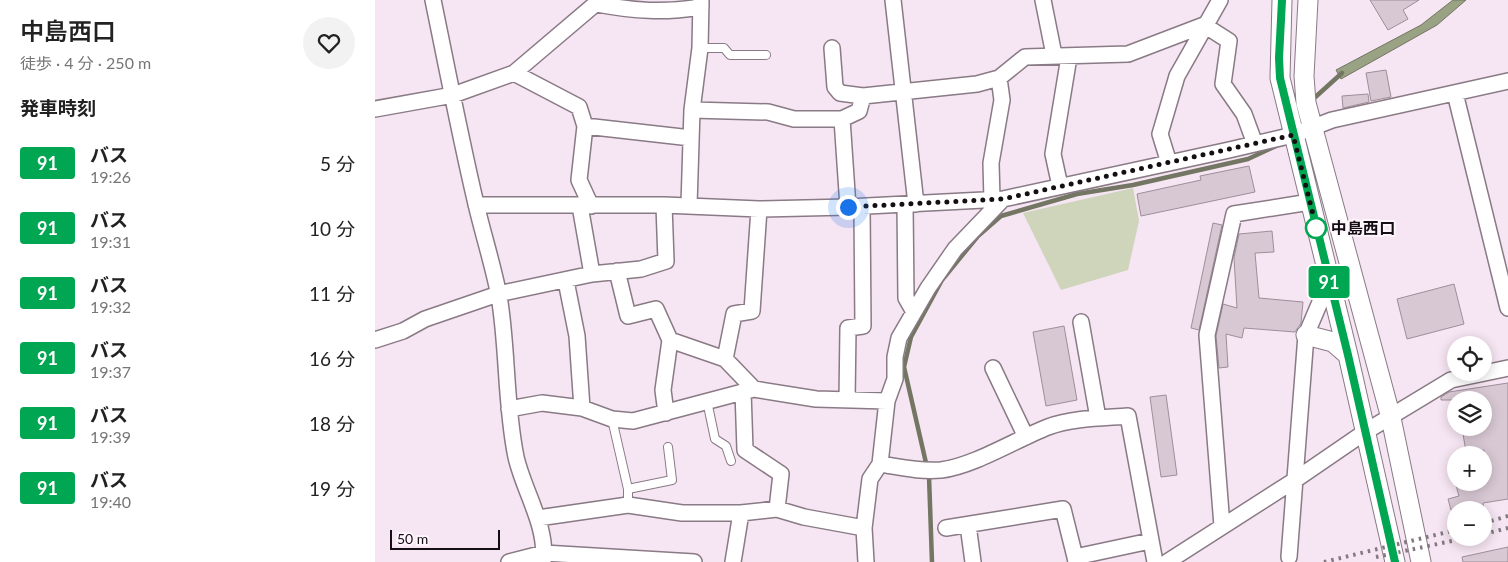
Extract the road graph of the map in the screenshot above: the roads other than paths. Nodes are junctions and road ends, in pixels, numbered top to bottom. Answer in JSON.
{"nodes":[{"id":1,"x":433,"y":0,"type":"edge"},
{"id":2,"x":893,"y":0,"type":"edge"},
{"id":3,"x":1043,"y":0,"type":"edge"},
{"id":4,"x":1220,"y":0,"type":"edge"},
{"id":5,"x":1282,"y":0,"type":"edge"},
{"id":6,"x":1308,"y":0,"type":"edge"},
{"id":7,"x":598,"y":2,"type":"edge"},
{"id":8,"x":701,"y":4,"type":"edge"},
{"id":9,"x":1204,"y":25,"type":"junction"},
{"id":10,"x":700,"y":48,"type":"junction"},
{"id":11,"x":832,"y":48,"type":"dead end"},
{"id":12,"x":766,"y":55,"type":"dead end"},
{"id":13,"x":1062,"y":56,"type":"junction"},
{"id":14,"x":514,"y":73,"type":"junction"},
{"id":15,"x":999,"y":78,"type":"junction"},
{"id":16,"x":1508,"y":81,"type":"edge"},
{"id":17,"x":903,"y":92,"type":"junction"},
{"id":18,"x":1455,"y":93,"type":"junction"},
{"id":19,"x":453,"y":95,"type":"junction"},
{"id":20,"x":863,"y":96,"type":"junction"},
{"id":21,"x":1306,"y":103,"type":"junction"},
{"id":22,"x":375,"y":109,"type":"edge"},
{"id":23,"x":692,"y":110,"type":"junction"},
{"id":24,"x":842,"y":119,"type":"junction"},
{"id":25,"x":585,"y":126,"type":"junction"},
{"id":26,"x":1312,"y":127,"type":"junction"},
{"id":27,"x":1293,"y":135,"type":"junction"},
{"id":28,"x":691,"y":138,"type":"junction"},
{"id":29,"x":1255,"y":144,"type":"junction"},
{"id":30,"x":1299,"y":159,"type":"junction"},
{"id":31,"x":1169,"y":163,"type":"junction"},
{"id":32,"x":1060,"y":186,"type":"junction"},
{"id":33,"x":998,"y":200,"type":"junction"},
{"id":34,"x":1310,"y":202,"type":"junction"},
{"id":35,"x":664,"y":204,"type":"junction"},
{"id":36,"x":911,"y":204,"type":"junction"},
{"id":37,"x":476,"y":205,"type":"junction"},
{"id":38,"x":689,"y":205,"type":"junction"},
{"id":39,"x":586,"y":206,"type":"junction"},
{"id":40,"x":855,"y":207,"type":"junction"},
{"id":41,"x":759,"y":208,"type":"junction"},
{"id":42,"x":617,"y":271,"type":"junction"},
{"id":43,"x":591,"y":274,"type":"junction"},
{"id":44,"x":566,"y":281,"type":"junction"},
{"id":45,"x":1329,"y":281,"type":"junction"},
{"id":46,"x":498,"y":294,"type":"junction"},
{"id":47,"x":1508,"y":308,"type":"edge"},
{"id":48,"x":914,"y":312,"type":"junction"},
{"id":49,"x":1081,"y":322,"type":"dead end"},
{"id":50,"x":1305,"y":336,"type":"junction"},
{"id":51,"x":375,"y":340,"type":"edge"},
{"id":52,"x":670,"y":340,"type":"junction"},
{"id":53,"x":1348,"y":355,"type":"junction"},
{"id":54,"x":725,"y":359,"type":"junction"},
{"id":55,"x":993,"y":368,"type":"dead end"},
{"id":56,"x":1508,"y":368,"type":"edge"},
{"id":57,"x":749,"y":390,"type":"junction"},
{"id":58,"x":847,"y":400,"type":"junction"},
{"id":59,"x":707,"y":401,"type":"junction"},
{"id":60,"x":887,"y":401,"type":"junction"},
{"id":61,"x":583,"y":408,"type":"junction"},
{"id":62,"x":509,"y":409,"type":"junction"},
{"id":63,"x":665,"y":412,"type":"junction"},
{"id":64,"x":1098,"y":418,"type":"junction"},
{"id":65,"x":1391,"y":418,"type":"junction"},
{"id":66,"x":612,"y":419,"type":"junction"},
{"id":67,"x":1365,"y":432,"type":"junction"},
{"id":68,"x":1026,"y":437,"type":"junction"},
{"id":69,"x":668,"y":447,"type":"dead end"},
{"id":70,"x":731,"y":461,"type":"dead end"},
{"id":71,"x":880,"y":464,"type":"junction"},
{"id":72,"x":1295,"y":480,"type":"junction"},
{"id":73,"x":628,"y":489,"type":"junction"},
{"id":74,"x":628,"y":505,"type":"junction"},
{"id":75,"x":777,"y":509,"type":"junction"},
{"id":76,"x":741,"y":513,"type":"junction"},
{"id":77,"x":538,"y":518,"type":"junction"},
{"id":78,"x":968,"y":525,"type":"junction"},
{"id":79,"x":1222,"y":526,"type":"junction"},
{"id":80,"x":864,"y":528,"type":"junction"},
{"id":81,"x":946,"y":528,"type":"dead end"},
{"id":82,"x":1150,"y":541,"type":"junction"},
{"id":83,"x":544,"y":557,"type":"edge"},
{"id":84,"x":1289,"y":557,"type":"dead end"},
{"id":85,"x":1075,"y":560,"type":"edge"},
{"id":86,"x":509,"y":562,"type":"edge"},
{"id":87,"x":694,"y":562,"type":"edge"},
{"id":88,"x":733,"y":562,"type":"edge"},
{"id":89,"x":866,"y":562,"type":"edge"},
{"id":90,"x":973,"y":562,"type":"edge"},
{"id":91,"x":1155,"y":562,"type":"edge"},
{"id":92,"x":1167,"y":562,"type":"edge"},
{"id":93,"x":1395,"y":562,"type":"edge"},
{"id":94,"x":1421,"y":562,"type":"edge"}],
"edges":[{"from":1,"to":19,"type":"street"},
{"from":2,"to":17,"type":"street"},
{"from":3,"to":13,"type":"street"},
{"from":4,"to":9,"type":"street"},
{"from":5,"to":27,"type":"street"},
{"from":6,"to":21,"type":"street"},
{"from":7,"to":8,"type":"street"},
{"from":7,"to":14,"type":"street"},
{"from":8,"to":10,"type":"street"},
{"from":9,"to":13,"type":"street"},
{"from":9,"to":29,"type":"street"},
{"from":9,"to":31,"type":"street"},
{"from":10,"to":12,"type":"lane"},
{"from":10,"to":23,"type":"street"},
{"from":11,"to":20,"type":"street"},
{"from":13,"to":15,"type":"street"},
{"from":13,"to":32,"type":"street"},
{"from":14,"to":19,"type":"street"},
{"from":14,"to":25,"type":"street"},
{"from":15,"to":17,"type":"street"},
{"from":15,"to":33,"type":"street"},
{"from":16,"to":18,"type":"street"},
{"from":17,"to":20,"type":"street"},
{"from":17,"to":36,"type":"street"},
{"from":18,"to":26,"type":"street"},
{"from":18,"to":47,"type":"street"},
{"from":19,"to":22,"type":"street"},
{"from":19,"to":37,"type":"street"},
{"from":20,"to":24,"type":"street"},
{"from":21,"to":26,"type":"street"},
{"from":21,"to":27,"type":"street"},
{"from":23,"to":24,"type":"street"},
{"from":23,"to":28,"type":"street"},
{"from":24,"to":40,"type":"street"},
{"from":25,"to":28,"type":"street"},
{"from":25,"to":39,"type":"street"},
{"from":26,"to":27,"type":"street"},
{"from":26,"to":30,"type":"street"},
{"from":26,"to":65,"type":"street"},
{"from":27,"to":29,"type":"street"},
{"from":27,"to":30,"type":"street"},
{"from":28,"to":38,"type":"street"},
{"from":29,"to":31,"type":"street"},
{"from":30,"to":34,"type":"street"},
{"from":31,"to":32,"type":"street"},
{"from":32,"to":33,"type":"street"},
{"from":33,"to":36,"type":"street"},
{"from":33,"to":48,"type":"street"},
{"from":34,"to":45,"type":"street"},
{"from":34,"to":79,"type":"street"},
{"from":35,"to":38,"type":"street"},
{"from":35,"to":39,"type":"street"},
{"from":35,"to":42,"type":"street"},
{"from":36,"to":40,"type":"street"},
{"from":36,"to":48,"type":"street"},
{"from":37,"to":39,"type":"street"},
{"from":37,"to":46,"type":"street"},
{"from":38,"to":41,"type":"street"},
{"from":39,"to":43,"type":"street"},
{"from":40,"to":41,"type":"street"},
{"from":40,"to":58,"type":"street"},
{"from":41,"to":54,"type":"street"},
{"from":42,"to":43,"type":"street"},
{"from":42,"to":52,"type":"street"},
{"from":43,"to":44,"type":"street"},
{"from":44,"to":46,"type":"street"},
{"from":44,"to":61,"type":"street"},
{"from":45,"to":50,"type":"street"},
{"from":45,"to":53,"type":"street"},
{"from":46,"to":51,"type":"street"},
{"from":46,"to":62,"type":"street"},
{"from":48,"to":60,"type":"street"},
{"from":49,"to":64,"type":"street"},
{"from":50,"to":53,"type":"street"},
{"from":50,"to":72,"type":"street"},
{"from":52,"to":54,"type":"street"},
{"from":52,"to":63,"type":"street"},
{"from":53,"to":67,"type":"street"},
{"from":54,"to":57,"type":"street"},
{"from":55,"to":68,"type":"street"},
{"from":56,"to":65,"type":"street"},
{"from":57,"to":58,"type":"street"},
{"from":57,"to":59,"type":"street"},
{"from":57,"to":75,"type":"street"},
{"from":58,"to":60,"type":"street"},
{"from":59,"to":63,"type":"street"},
{"from":59,"to":70,"type":"lane"},
{"from":60,"to":71,"type":"street"},
{"from":61,"to":62,"type":"street"},
{"from":61,"to":66,"type":"street"},
{"from":62,"to":77,"type":"street"},
{"from":63,"to":66,"type":"street"},
{"from":64,"to":68,"type":"street"},
{"from":64,"to":82,"type":"street"},
{"from":65,"to":67,"type":"street"},
{"from":65,"to":94,"type":"street"},
{"from":66,"to":73,"type":"lane"},
{"from":67,"to":72,"type":"street"},
{"from":67,"to":93,"type":"street"},
{"from":68,"to":71,"type":"street"},
{"from":69,"to":73,"type":"lane"},
{"from":71,"to":80,"type":"street"},
{"from":72,"to":79,"type":"street"},
{"from":72,"to":84,"type":"street"},
{"from":73,"to":74,"type":"lane"},
{"from":74,"to":76,"type":"street"},
{"from":74,"to":77,"type":"street"},
{"from":75,"to":76,"type":"street"},
{"from":75,"to":80,"type":"street"},
{"from":76,"to":88,"type":"street"},
{"from":77,"to":83,"type":"street"},
{"from":78,"to":81,"type":"street"},
{"from":78,"to":85,"type":"street"},
{"from":78,"to":90,"type":"street"},
{"from":79,"to":92,"type":"street"},
{"from":80,"to":89,"type":"street"},
{"from":82,"to":85,"type":"street"},
{"from":82,"to":91,"type":"street"},
{"from":83,"to":86,"type":"street"},
{"from":83,"to":87,"type":"street"}]}
